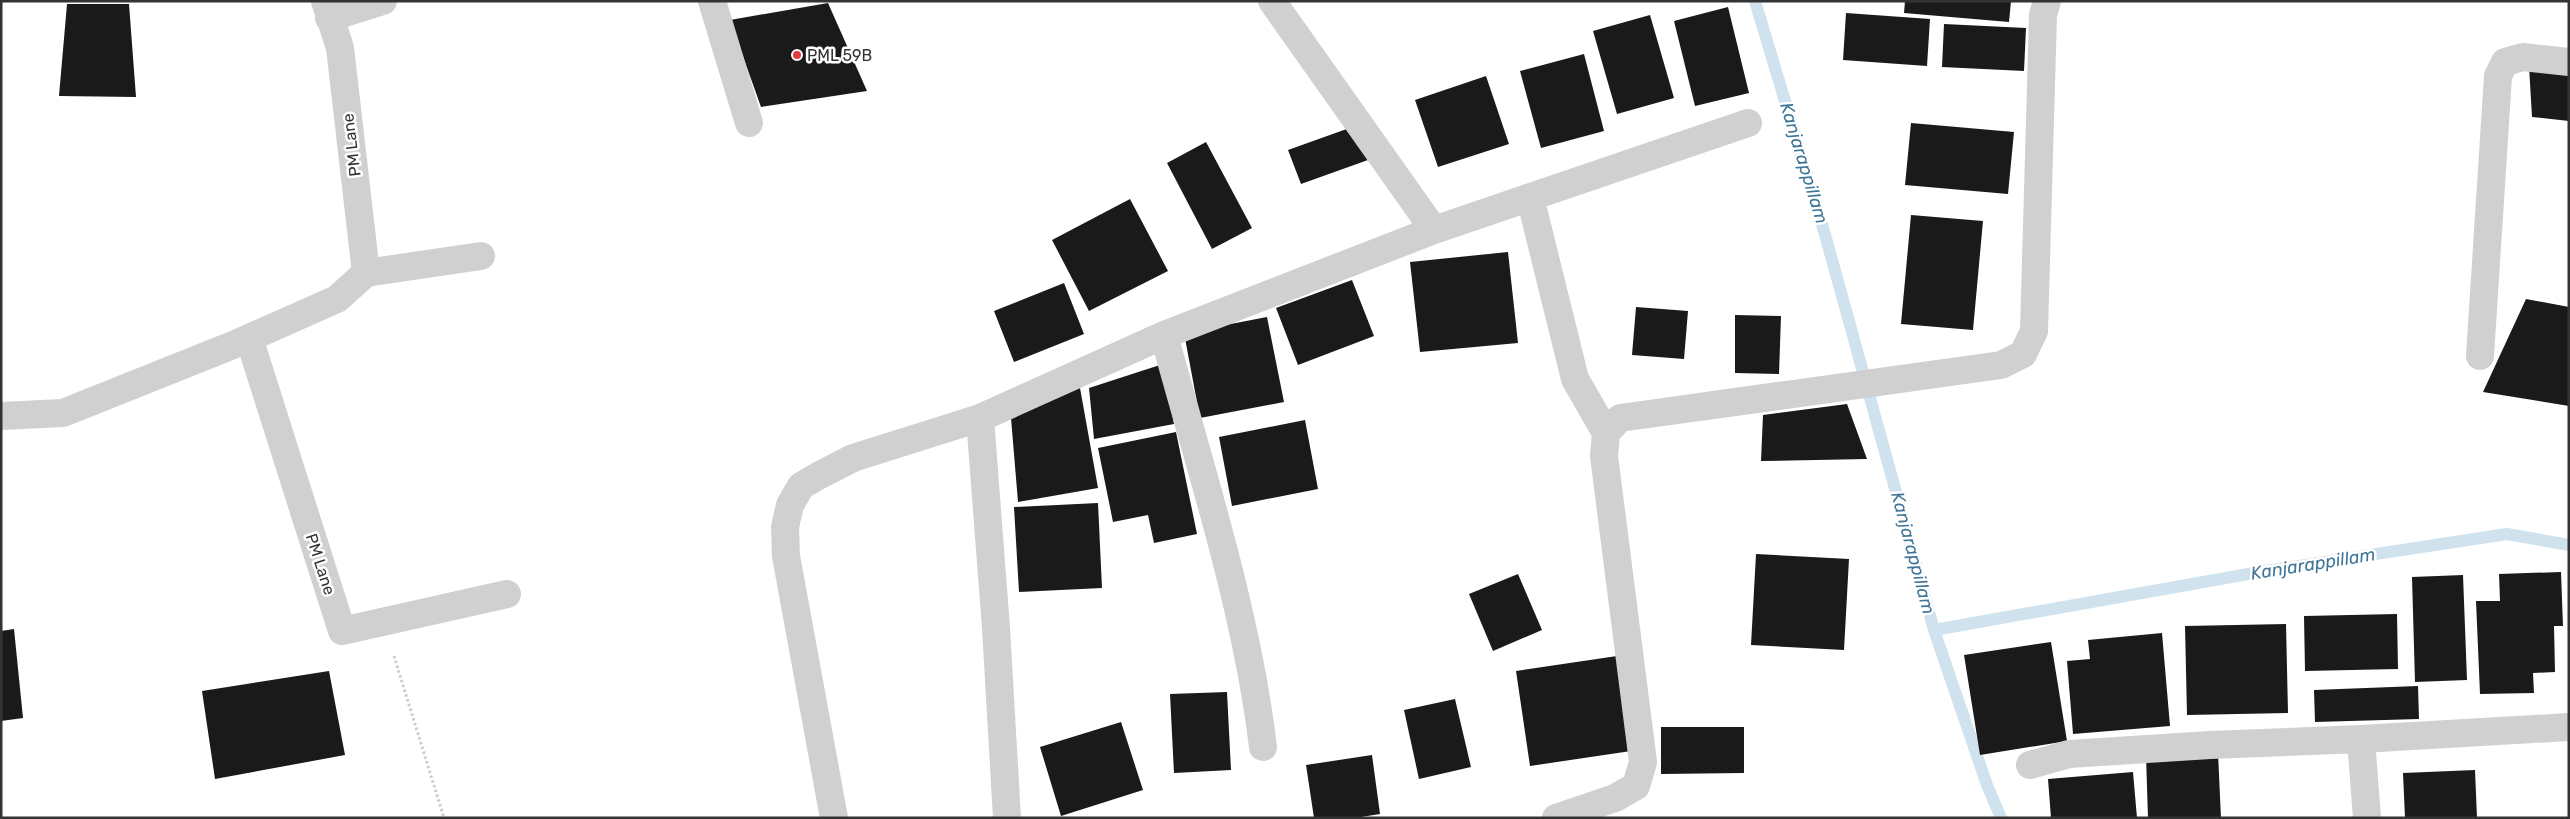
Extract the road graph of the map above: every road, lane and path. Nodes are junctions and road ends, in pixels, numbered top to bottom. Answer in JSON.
{"nodes":[{"id":1,"x":383,"y":1,"type":"edge"},
{"id":2,"x":712,"y":1,"type":"edge"},
{"id":3,"x":1272,"y":1,"type":"edge"},
{"id":4,"x":2048,"y":1,"type":"edge"},
{"id":5,"x":327,"y":10,"type":"edge"},
{"id":6,"x":2569,"y":62,"type":"edge"},
{"id":7,"x":749,"y":123,"type":"dead end"},
{"id":8,"x":1748,"y":123,"type":"dead end"},
{"id":9,"x":1530,"y":197,"type":"junction"},
{"id":10,"x":1434,"y":230,"type":"junction"},
{"id":11,"x":481,"y":256,"type":"dead end"},
{"id":12,"x":366,"y":273,"type":"junction"},
{"id":13,"x":1164,"y":335,"type":"junction"},
{"id":14,"x":249,"y":338,"type":"junction"},
{"id":15,"x":2480,"y":356,"type":"dead end"},
{"id":16,"x":1,"y":416,"type":"edge"},
{"id":17,"x":980,"y":418,"type":"junction"},
{"id":18,"x":1606,"y":433,"type":"junction"},
{"id":19,"x":507,"y":594,"type":"dead end"},
{"id":20,"x":381,"y":622,"type":"junction"},
{"id":21,"x":2569,"y":727,"type":"edge"},
{"id":22,"x":2361,"y":739,"type":"junction"},
{"id":23,"x":1263,"y":747,"type":"dead end"},
{"id":24,"x":2030,"y":765,"type":"dead end"},
{"id":25,"x":444,"y":818,"type":"edge"},
{"id":26,"x":834,"y":818,"type":"edge"},
{"id":27,"x":1007,"y":818,"type":"edge"},
{"id":28,"x":1556,"y":818,"type":"edge"},
{"id":29,"x":2367,"y":818,"type":"edge"}],
"edges":[{"from":1,"to":5,"type":"street","name":"PM Lane"},
{"from":2,"to":7,"type":"street"},
{"from":3,"to":10,"type":"street"},
{"from":4,"to":18,"type":"street"},
{"from":5,"to":12,"type":"street","name":"PM Lane"},
{"from":6,"to":15,"type":"street"},
{"from":8,"to":9,"type":"street"},
{"from":9,"to":10,"type":"street"},
{"from":9,"to":18,"type":"street"},
{"from":10,"to":13,"type":"street"},
{"from":11,"to":12,"type":"street"},
{"from":12,"to":14,"type":"street"},
{"from":13,"to":17,"type":"street"},
{"from":13,"to":23,"type":"street"},
{"from":14,"to":16,"type":"street"},
{"from":14,"to":20,"type":"street","name":"PM Lane"},
{"from":17,"to":26,"type":"street"},
{"from":17,"to":27,"type":"street"},
{"from":18,"to":28,"type":"street"},
{"from":19,"to":20,"type":"street","name":"PM Lane"},
{"from":20,"to":25,"type":"path"},
{"from":21,"to":22,"type":"street"},
{"from":22,"to":24,"type":"street"},
{"from":22,"to":29,"type":"street"}]}
